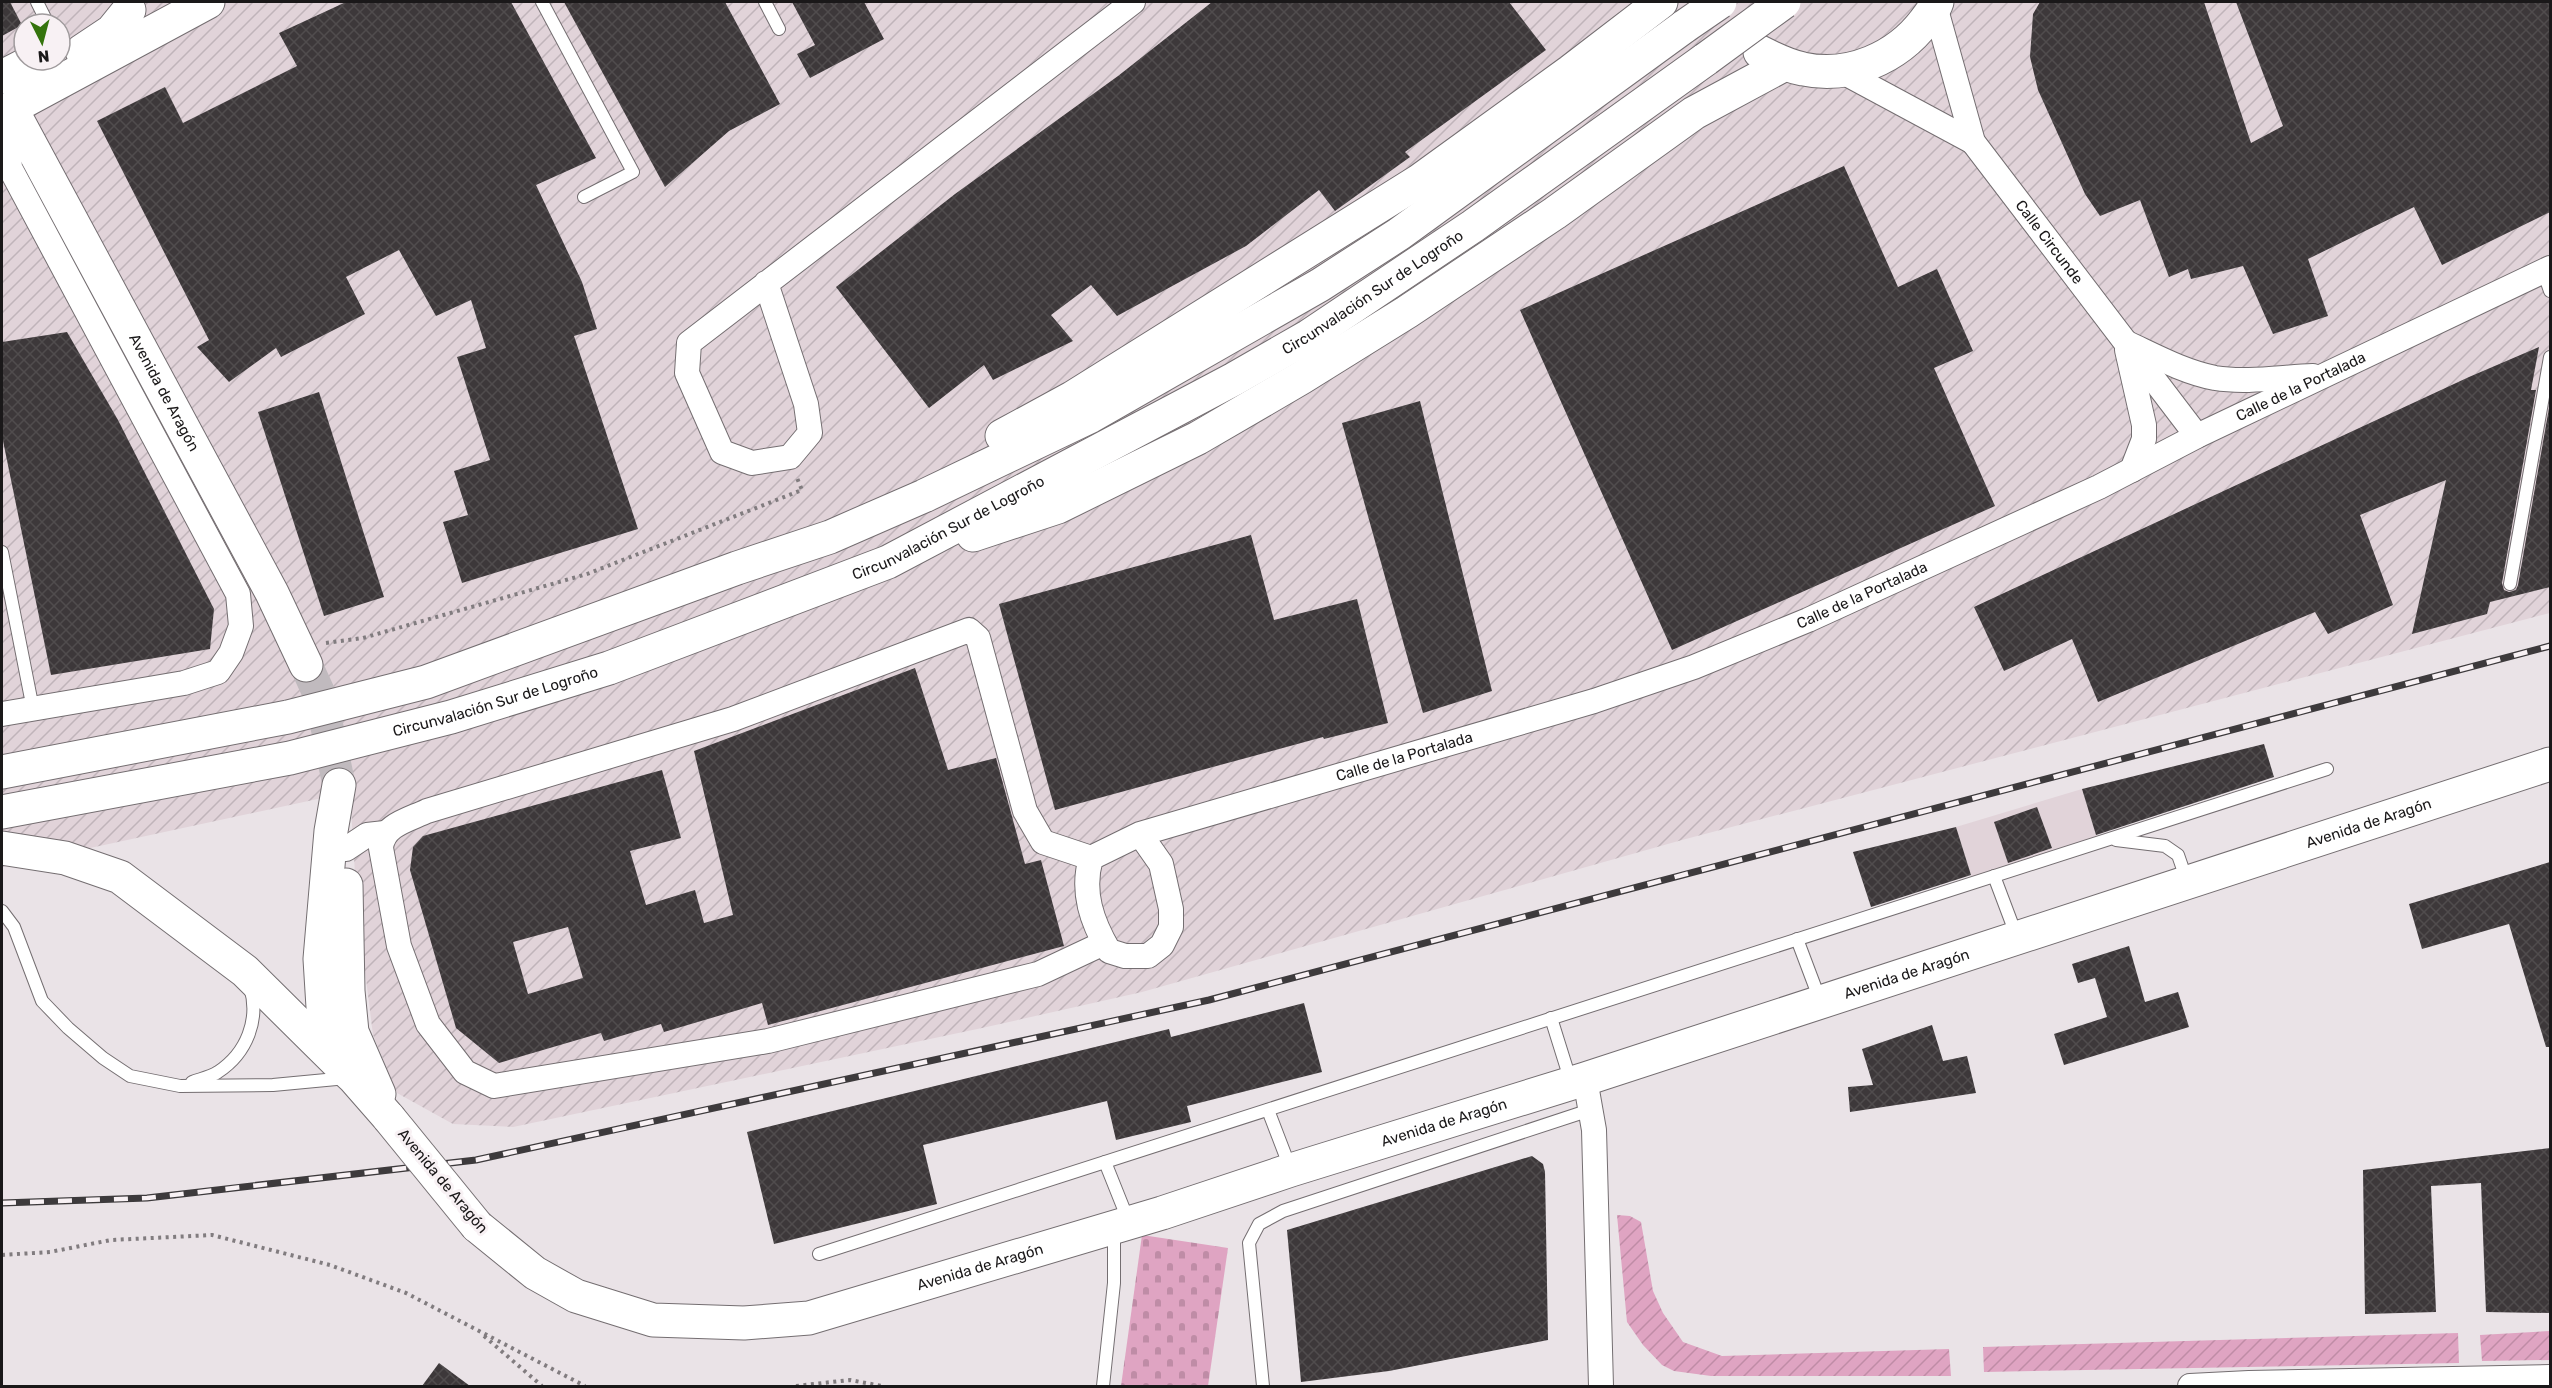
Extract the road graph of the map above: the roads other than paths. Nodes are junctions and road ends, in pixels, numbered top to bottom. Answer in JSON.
{"nodes":[{"id":1,"x":208,"y":2,"type":"edge"},
{"id":2,"x":542,"y":2,"type":"edge"},
{"id":3,"x":765,"y":2,"type":"edge"},
{"id":4,"x":1133,"y":2,"type":"edge"},
{"id":5,"x":1661,"y":2,"type":"edge"},
{"id":6,"x":1720,"y":2,"type":"edge"},
{"id":7,"x":1784,"y":2,"type":"edge"},
{"id":8,"x":1936,"y":4,"type":"edge"},
{"id":9,"x":137,"y":6,"type":"edge"},
{"id":10,"x":779,"y":28,"type":"dead end"},
{"id":11,"x":72,"y":41,"type":"edge"},
{"id":12,"x":1841,"y":71,"type":"junction"},
{"id":13,"x":11,"y":124,"type":"edge"},
{"id":14,"x":1973,"y":142,"type":"junction"},
{"id":15,"x":584,"y":197,"type":"dead end"},
{"id":16,"x":2549,"y":276,"type":"edge"},
{"id":17,"x":766,"y":283,"type":"junction"},
{"id":18,"x":2125,"y":342,"type":"junction"},
{"id":19,"x":2550,"y":357,"type":"edge"},
{"id":20,"x":2324,"y":375,"type":"junction"},
{"id":21,"x":2197,"y":436,"type":"junction"},
{"id":22,"x":2132,"y":470,"type":"junction"},
{"id":23,"x":2,"y":552,"type":"edge"},
{"id":24,"x":888,"y":562,"type":"junction"},
{"id":25,"x":737,"y":568,"type":"junction"},
{"id":26,"x":2510,"y":584,"type":"dead end"},
{"id":27,"x":302,"y":656,"type":"tunnel mouth"},
{"id":28,"x":33,"y":709,"type":"junction"},
{"id":29,"x":2,"y":714,"type":"edge"},
{"id":30,"x":2550,"y":764,"type":"edge"},
{"id":31,"x":2327,"y":769,"type":"dead end"},
{"id":32,"x":2,"y":772,"type":"edge"},
{"id":33,"x":2,"y":812,"type":"edge"},
{"id":34,"x":385,"y":833,"type":"junction"},
{"id":35,"x":1140,"y":834,"type":"junction"},
{"id":36,"x":2108,"y":839,"type":"junction"},
{"id":37,"x":2,"y":848,"type":"edge"},
{"id":38,"x":346,"y":849,"type":"junction"},
{"id":39,"x":1091,"y":858,"type":"junction"},
{"id":40,"x":1994,"y":876,"type":"junction"},
{"id":41,"x":2187,"y":883,"type":"junction"},
{"id":42,"x":2,"y":911,"type":"edge"},
{"id":43,"x":2017,"y":938,"type":"junction"},
{"id":44,"x":1797,"y":939,"type":"junction"},
{"id":45,"x":1104,"y":943,"type":"junction"},
{"id":46,"x":245,"y":971,"type":"junction"},
{"id":47,"x":1821,"y":1002,"type":"junction"},
{"id":48,"x":1551,"y":1018,"type":"junction"},
{"id":49,"x":356,"y":1075,"type":"junction"},
{"id":50,"x":180,"y":1086,"type":"junction"},
{"id":51,"x":1582,"y":1091,"type":"junction"},
{"id":52,"x":1268,"y":1110,"type":"junction"},
{"id":53,"x":1105,"y":1162,"type":"junction"},
{"id":54,"x":1291,"y":1170,"type":"junction"},
{"id":55,"x":1122,"y":1225,"type":"junction"},
{"id":56,"x":819,"y":1254,"type":"dead end"},
{"id":57,"x":2550,"y":1377,"type":"edge"},
{"id":58,"x":2477,"y":1382,"type":"edge"},
{"id":59,"x":2249,"y":1385,"type":"edge"},
{"id":60,"x":1103,"y":1386,"type":"edge"},
{"id":61,"x":1263,"y":1386,"type":"edge"},
{"id":62,"x":1601,"y":1386,"type":"edge"},
{"id":63,"x":2190,"y":1386,"type":"edge"}],
"edges":[{"from":1,"to":13,"type":"main road"},
{"from":2,"to":15,"type":"lane"},
{"from":3,"to":10,"type":"lane"},
{"from":4,"to":17,"type":"street"},
{"from":5,"to":25,"type":"main road"},
{"from":6,"to":25,"type":"main road","bridge":true},
{"from":7,"to":24,"type":"main road","name":"Circunvalación Sur de Logroño","bridge":true},
{"from":8,"to":12,"type":"main road"},
{"from":8,"to":14,"type":"street","name":"Calle Circunde"},
{"from":9,"to":11,"type":"main road"},
{"from":9,"to":13,"type":"main road"},
{"from":12,"to":14,"type":"street","name":"Calle Circunde"},
{"from":12,"to":24,"type":"main road"},
{"from":13,"to":27,"type":"main road","name":"Avenida de Aragón"},
{"from":13,"to":28,"type":"street"},
{"from":14,"to":18,"type":"street","name":"Calle Circunde"},
{"from":16,"to":20,"type":"street","name":"Calle de la Portalada"},
{"from":17,"to":17,"type":"street"},
{"from":18,"to":20,"type":"street","name":"Calle Circunde"},
{"from":18,"to":21,"type":"street","name":"Calle Circunde"},
{"from":18,"to":22,"type":"street","name":"Calle Circunde"},
{"from":19,"to":26,"type":"lane"},
{"from":20,"to":21,"type":"street","name":"Calle de la Portalada"},
{"from":21,"to":22,"type":"street","name":"Calle de la Portalada"},
{"from":22,"to":35,"type":"street","name":"Calle de la Portalada"},
{"from":23,"to":28,"type":"lane"},
{"from":24,"to":33,"type":"main road","name":"Circunvalación Sur de Logroño"},
{"from":25,"to":32,"type":"main road"},
{"from":28,"to":29,"type":"street"},
{"from":30,"to":41,"type":"main road","name":"Avenida de Aragón"},
{"from":31,"to":36,"type":"lane"},
{"from":34,"to":38,"type":"street"},
{"from":34,"to":39,"type":"street"},
{"from":34,"to":45,"type":"street"},
{"from":35,"to":39,"type":"street","name":"Calle de la Portalada"},
{"from":35,"to":45,"type":"street"},
{"from":36,"to":40,"type":"lane"},
{"from":36,"to":41,"type":"lane"},
{"from":37,"to":46,"type":"main road"},
{"from":38,"to":49,"type":"main road","name":"Avenida de Aragón"},
{"from":38,"to":49,"type":"main road","name":"Avenida de Aragón"},
{"from":39,"to":45,"type":"street"},
{"from":40,"to":43,"type":"lane"},
{"from":40,"to":44,"type":"lane"},
{"from":41,"to":43,"type":"main road","name":"Avenida de Aragón"},
{"from":42,"to":50,"type":"lane"},
{"from":43,"to":47,"type":"main road","name":"Avenida de Aragón"},
{"from":44,"to":47,"type":"lane"},
{"from":44,"to":48,"type":"lane"},
{"from":46,"to":49,"type":"main road"},
{"from":46,"to":50,"type":"lane"},
{"from":47,"to":51,"type":"main road","name":"Avenida de Aragón"},
{"from":48,"to":51,"type":"lane"},
{"from":48,"to":52,"type":"lane"},
{"from":49,"to":50,"type":"lane"},
{"from":49,"to":55,"type":"main road","name":"Avenida de Aragón","bridge":true},
{"from":51,"to":54,"type":"main road","name":"Avenida de Aragón"},
{"from":51,"to":61,"type":"lane"},
{"from":51,"to":62,"type":"street"},
{"from":52,"to":53,"type":"lane"},
{"from":52,"to":54,"type":"lane"},
{"from":53,"to":55,"type":"lane"},
{"from":53,"to":56,"type":"lane"},
{"from":54,"to":55,"type":"main road","name":"Avenida de Aragón"},
{"from":55,"to":60,"type":"lane"},
{"from":57,"to":58,"type":"street"},
{"from":58,"to":59,"type":"street"},
{"from":59,"to":63,"type":"street"}]}
